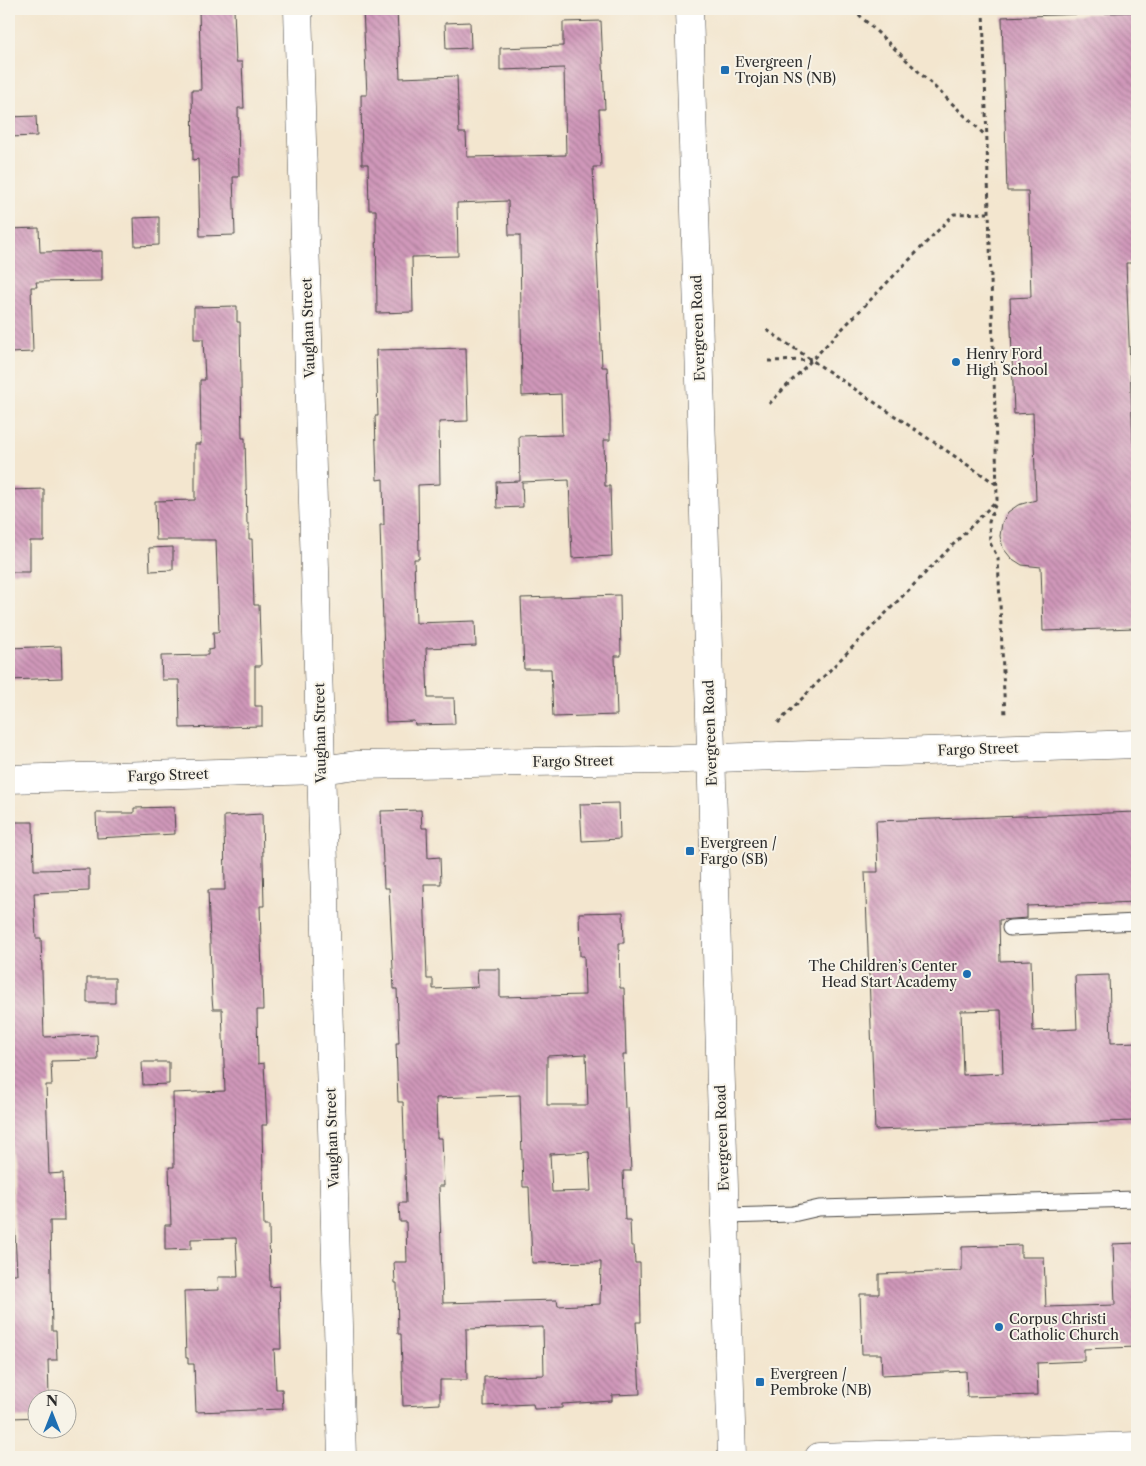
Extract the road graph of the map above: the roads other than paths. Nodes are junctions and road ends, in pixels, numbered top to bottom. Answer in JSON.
{"nodes":[{"id":1,"x":298,"y":9,"type":"edge"},
{"id":2,"x":689,"y":9,"type":"edge"},
{"id":3,"x":1137,"y":744,"type":"edge"},
{"id":4,"x":710,"y":758,"type":"junction"},
{"id":5,"x":322,"y":770,"type":"junction"},
{"id":6,"x":9,"y":779,"type":"edge"},
{"id":7,"x":1137,"y":922,"type":"edge"},
{"id":8,"x":1010,"y":928,"type":"dead end"},
{"id":9,"x":1137,"y":1200,"type":"edge"},
{"id":10,"x":725,"y":1216,"type":"junction"},
{"id":11,"x":1137,"y":1446,"type":"edge"},
{"id":12,"x":1097,"y":1453,"type":"edge"},
{"id":13,"x":342,"y":1457,"type":"edge"},
{"id":14,"x":732,"y":1457,"type":"edge"},
{"id":15,"x":819,"y":1457,"type":"edge"}],
"edges":[{"from":1,"to":5,"type":"street","name":"Vaughan Street"},
{"from":2,"to":4,"type":"street","name":"Evergreen Road"},
{"from":3,"to":4,"type":"street","name":"Fargo Street"},
{"from":4,"to":5,"type":"street","name":"Fargo Street"},
{"from":4,"to":10,"type":"street","name":"Evergreen Road"},
{"from":5,"to":6,"type":"street","name":"Fargo Street"},
{"from":5,"to":13,"type":"street","name":"Vaughan Street"},
{"from":7,"to":8,"type":"lane"},
{"from":9,"to":10,"type":"lane"},
{"from":10,"to":14,"type":"street","name":"Evergreen Road"},
{"from":11,"to":12,"type":"street"},
{"from":12,"to":15,"type":"street"}]}
